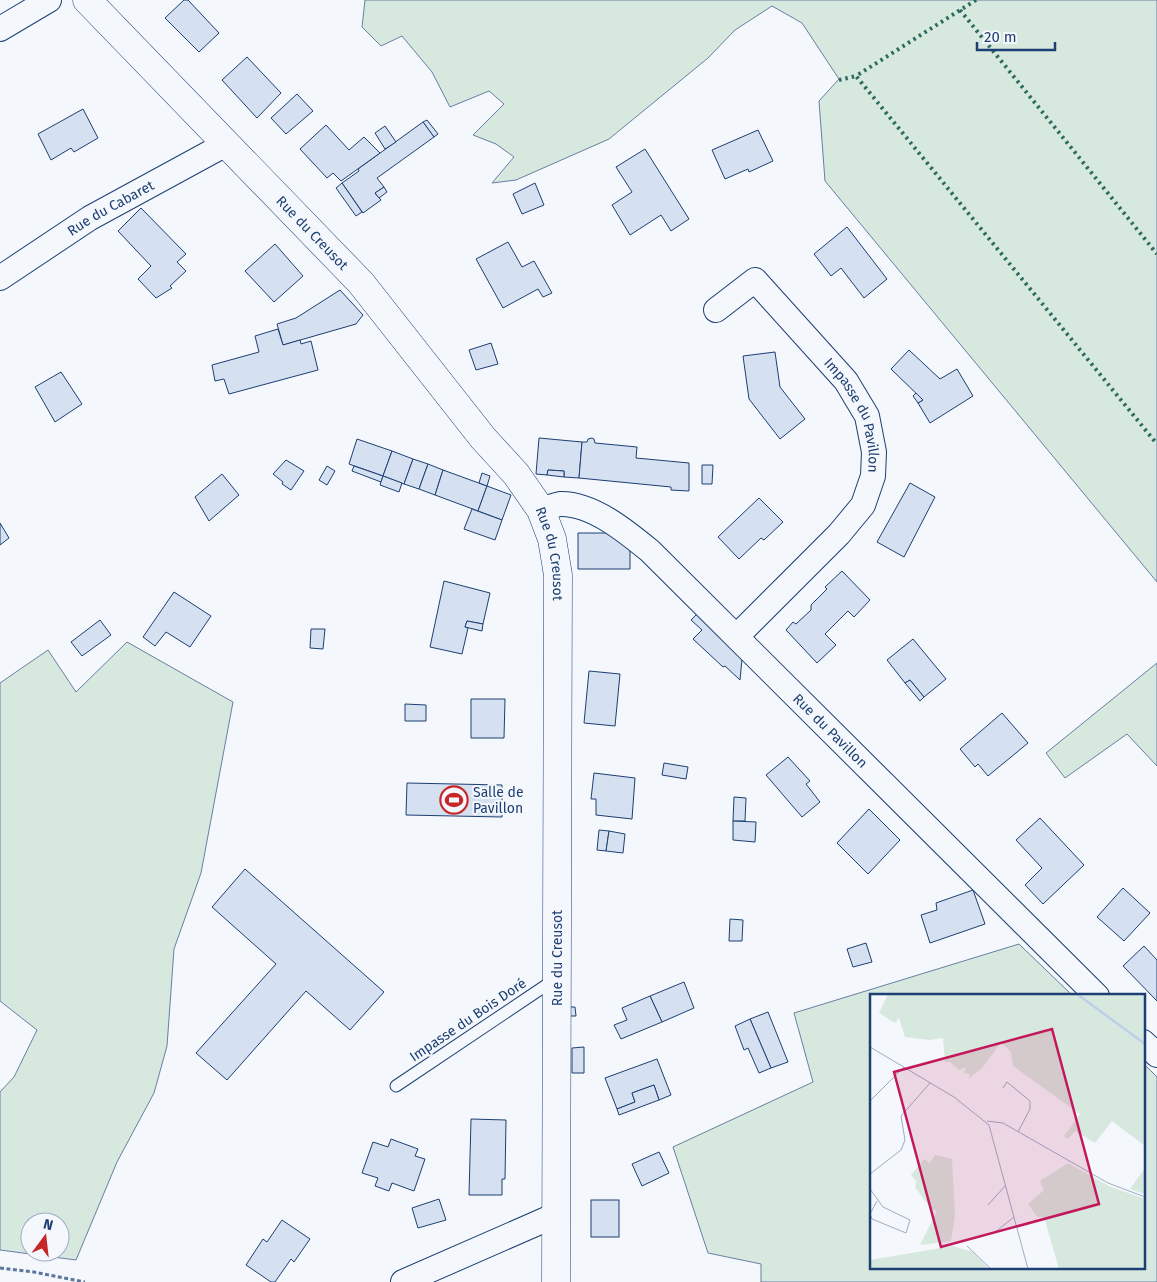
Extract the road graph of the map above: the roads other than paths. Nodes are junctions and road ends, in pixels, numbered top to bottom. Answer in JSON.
{"nodes":[{"id":1,"x":49,"y":0,"type":"edge"},
{"id":2,"x":87,"y":0,"type":"edge"},
{"id":3,"x":0,"y":29,"type":"edge"},
{"id":4,"x":226,"y":144,"type":"junction"},
{"id":5,"x":0,"y":278,"type":"edge"},
{"id":6,"x":716,"y":310,"type":"dead end"},
{"id":7,"x":541,"y":510,"type":"junction"},
{"id":8,"x":737,"y":636,"type":"junction"},
{"id":9,"x":557,"y":978,"type":"junction"},
{"id":10,"x":1095,"y":994,"type":"edge"},
{"id":11,"x":1144,"y":1043,"type":"edge"},
{"id":12,"x":1157,"y":1055,"type":"edge"},
{"id":13,"x":396,"y":1086,"type":"dead end"},
{"id":14,"x":556,"y":1215,"type":"junction"},
{"id":15,"x":403,"y":1282,"type":"edge"},
{"id":16,"x":556,"y":1282,"type":"edge"}],
"edges":[{"from":1,"to":3,"type":"street"},
{"from":2,"to":4,"type":"street","name":"Rue du Creusot"},
{"from":4,"to":5,"type":"street","name":"Rue du Cabaret"},
{"from":4,"to":7,"type":"street","name":"Rue du Creusot"},
{"from":6,"to":8,"type":"street","name":"Impasse du Pavillon"},
{"from":7,"to":8,"type":"street","name":"Rue du Pavillon"},
{"from":7,"to":9,"type":"street","name":"Rue du Creusot"},
{"from":8,"to":10,"type":"street","name":"Rue du Pavillon"},
{"from":9,"to":13,"type":"lane","name":"Impasse du Bois Doré"},
{"from":9,"to":14,"type":"street","name":"Rue du Creusot"},
{"from":11,"to":12,"type":"street"},
{"from":14,"to":15,"type":"street"},
{"from":14,"to":16,"type":"street","name":"Rue du Creusot"}]}
